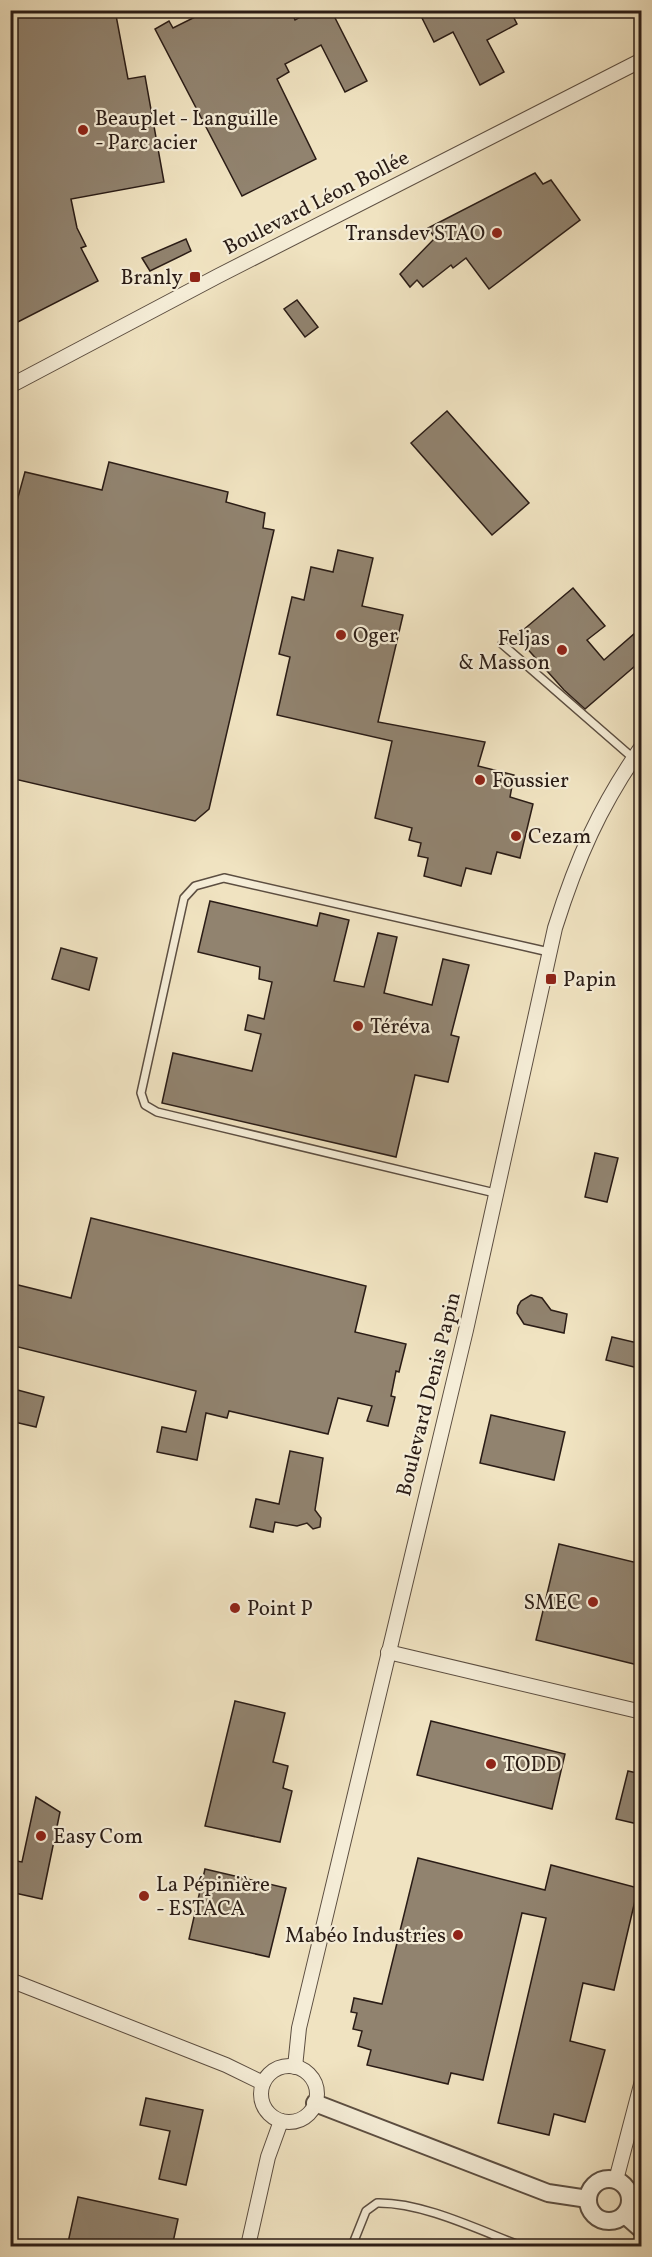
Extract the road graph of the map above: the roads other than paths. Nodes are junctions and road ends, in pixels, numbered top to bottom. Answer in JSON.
{"nodes":[{"id":1,"x":642,"y":60,"type":"edge"},
{"id":2,"x":10,"y":386,"type":"edge"},
{"id":3,"x":502,"y":644,"type":"dead end"},
{"id":4,"x":642,"y":746,"type":"edge"},
{"id":5,"x":633,"y":758,"type":"junction"},
{"id":6,"x":549,"y":952,"type":"junction"},
{"id":7,"x":495,"y":1193,"type":"junction"},
{"id":8,"x":387,"y":1652,"type":"junction"},
{"id":9,"x":642,"y":1712,"type":"edge"},
{"id":10,"x":10,"y":1980,"type":"edge"},
{"id":11,"x":296,"y":2067,"type":"junction"},
{"id":12,"x":642,"y":2081,"type":"edge"},
{"id":13,"x":263,"y":2084,"type":"junction"},
{"id":14,"x":315,"y":2103,"type":"junction"},
{"id":15,"x":281,"y":2121,"type":"junction"},
{"id":16,"x":616,"y":2180,"type":"junction"},
{"id":17,"x":588,"y":2199,"type":"junction"},
{"id":18,"x":625,"y":2215,"type":"junction"},
{"id":19,"x":642,"y":2230,"type":"edge"},
{"id":20,"x":248,"y":2247,"type":"edge"},
{"id":21,"x":352,"y":2247,"type":"edge"},
{"id":22,"x":521,"y":2247,"type":"edge"}],
"edges":[{"from":1,"to":2,"type":"street","name":"Boulevard Léon Bollée"},
{"from":3,"to":5,"type":"lane"},
{"from":4,"to":5,"type":"street","name":"Boulevard Denis Papin"},
{"from":5,"to":6,"type":"street","name":"Boulevard Denis Papin"},
{"from":6,"to":7,"type":"street","name":"Boulevard Denis Papin"},
{"from":6,"to":7,"type":"lane"},
{"from":7,"to":8,"type":"street","name":"Boulevard Denis Papin"},
{"from":8,"to":9,"type":"street"},
{"from":8,"to":11,"type":"street","name":"Boulevard Denis Papin"},
{"from":10,"to":13,"type":"street"},
{"from":11,"to":13,"type":"street"},
{"from":11,"to":14,"type":"street"},
{"from":12,"to":16,"type":"street"},
{"from":13,"to":15,"type":"street"},
{"from":14,"to":15,"type":"street"},
{"from":14,"to":17,"type":"street"},
{"from":15,"to":20,"type":"street"},
{"from":16,"to":17,"type":"street"},
{"from":16,"to":18,"type":"street"},
{"from":17,"to":18,"type":"street"},
{"from":18,"to":19,"type":"street"},
{"from":21,"to":22,"type":"lane"}]}
